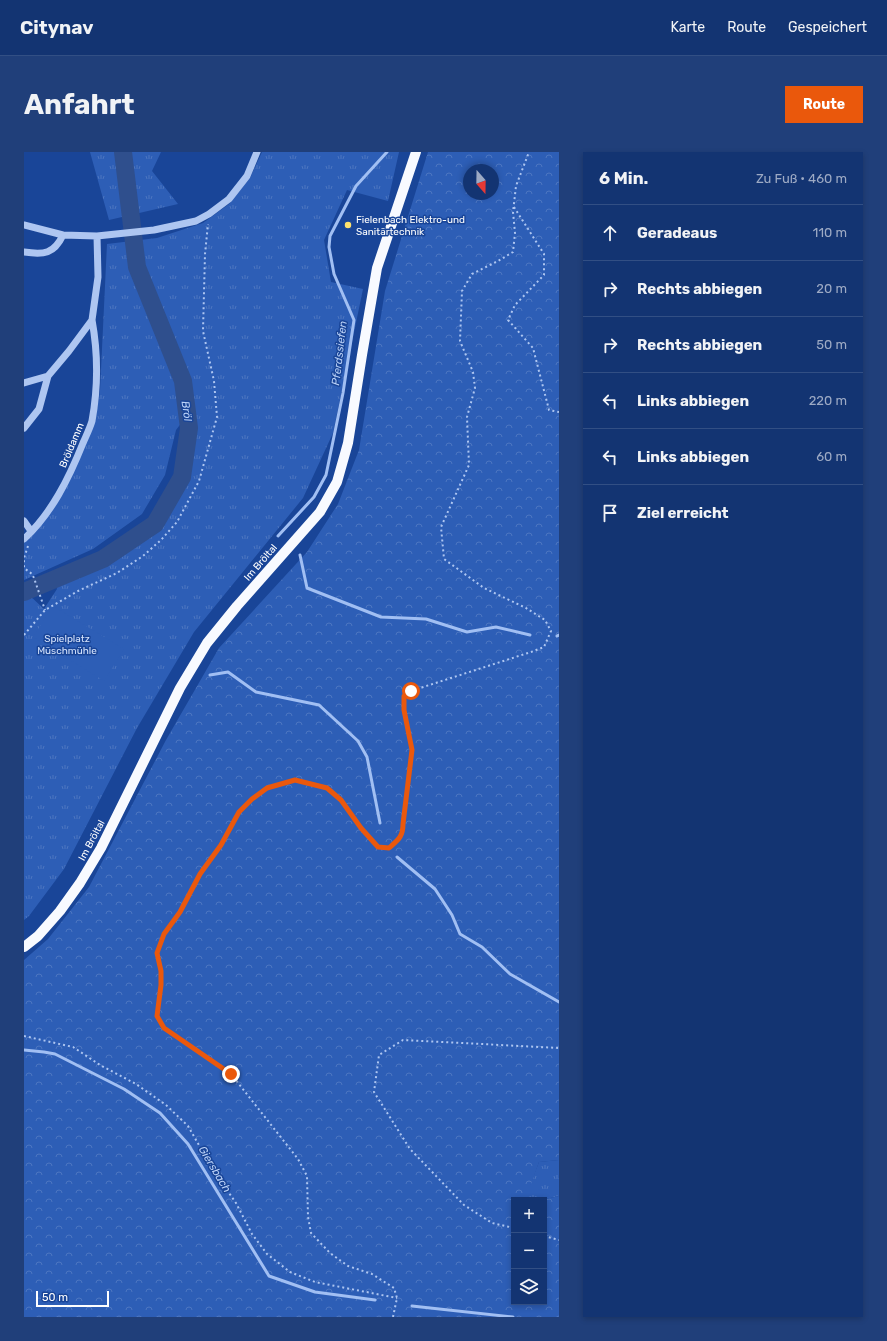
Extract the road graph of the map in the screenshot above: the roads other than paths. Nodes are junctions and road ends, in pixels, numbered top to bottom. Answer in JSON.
{"nodes":[{"id":1,"x":257,"y":152,"type":"edge"},
{"id":2,"x":416,"y":152,"type":"edge"},
{"id":3,"x":24,"y":225,"type":"edge"},
{"id":4,"x":63,"y":235,"type":"junction"},
{"id":5,"x":97,"y":236,"type":"junction"},
{"id":6,"x":24,"y":252,"type":"edge"},
{"id":7,"x":92,"y":320,"type":"junction"},
{"id":8,"x":48,"y":376,"type":"junction"},
{"id":9,"x":24,"y":383,"type":"edge"},
{"id":10,"x":24,"y":428,"type":"edge"},
{"id":11,"x":24,"y":521,"type":"edge"},
{"id":12,"x":31,"y":531,"type":"junction"},
{"id":13,"x":25,"y":538,"type":"edge"},
{"id":14,"x":24,"y":947,"type":"edge"}],
"edges":[{"from":1,"to":5,"type":"street"},
{"from":2,"to":14,"type":"main road","name":"Im Bröltal"},
{"from":3,"to":4,"type":"street"},
{"from":4,"to":5,"type":"street"},
{"from":4,"to":6,"type":"street"},
{"from":5,"to":7,"type":"street"},
{"from":7,"to":8,"type":"street"},
{"from":7,"to":12,"type":"street","name":"Bröldamm"},
{"from":8,"to":9,"type":"street"},
{"from":8,"to":10,"type":"street"},
{"from":11,"to":12,"type":"street"},
{"from":12,"to":13,"type":"street","name":"Bröldamm"}]}
